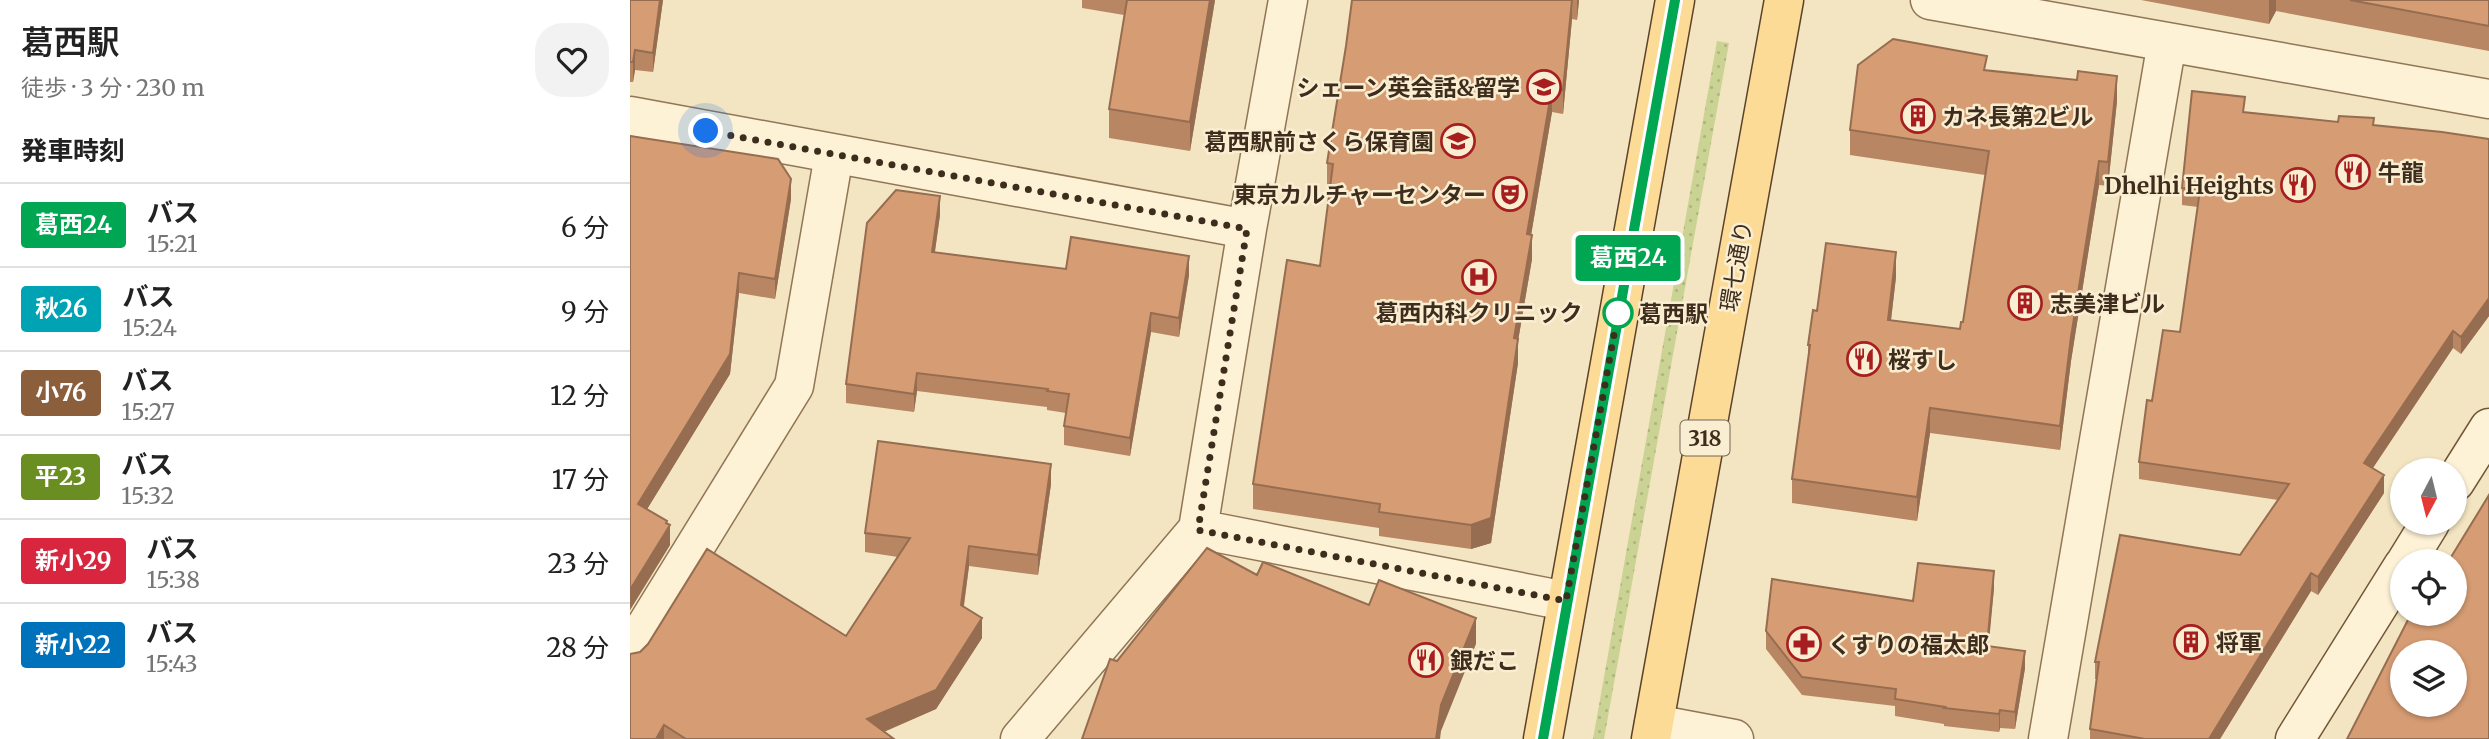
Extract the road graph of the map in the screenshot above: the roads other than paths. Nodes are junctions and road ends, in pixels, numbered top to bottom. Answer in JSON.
{"nodes":[{"id":1,"x":1288,"y":0,"type":"edge"},
{"id":2,"x":1675,"y":0,"type":"edge"},
{"id":3,"x":1784,"y":0,"type":"edge"},
{"id":4,"x":1930,"y":0,"type":"edge"},
{"id":5,"x":2168,"y":42,"type":"junction"},
{"id":6,"x":2489,"y":99,"type":"edge"},
{"id":7,"x":630,"y":116,"type":"edge"},
{"id":8,"x":834,"y":155,"type":"junction"},
{"id":9,"x":1247,"y":229,"type":"junction"},
{"id":10,"x":2489,"y":428,"type":"edge"},
{"id":11,"x":2468,"y":461,"type":"edge"},
{"id":12,"x":1198,"y":530,"type":"junction"},
{"id":13,"x":2390,"y":587,"type":"edge"},
{"id":14,"x":1566,"y":601,"type":"junction"},
{"id":15,"x":630,"y":652,"type":"edge"},
{"id":16,"x":1652,"y":731,"type":"edge"},
{"id":17,"x":1020,"y":739,"type":"edge"},
{"id":18,"x":1543,"y":739,"type":"edge"},
{"id":19,"x":1734,"y":739,"type":"edge"},
{"id":20,"x":2048,"y":739,"type":"edge"},
{"id":21,"x":2295,"y":739,"type":"edge"}],
"edges":[{"from":1,"to":9,"type":"street"},
{"from":2,"to":14,"type":"main road"},
{"from":3,"to":16,"type":"main road","name":"環七通り","number":"318"},
{"from":4,"to":5,"type":"street"},
{"from":5,"to":6,"type":"street"},
{"from":5,"to":20,"type":"street"},
{"from":7,"to":8,"type":"street"},
{"from":8,"to":9,"type":"street"},
{"from":8,"to":15,"type":"street"},
{"from":9,"to":12,"type":"street"},
{"from":10,"to":11,"type":"street"},
{"from":12,"to":14,"type":"street"},
{"from":12,"to":17,"type":"street"},
{"from":13,"to":21,"type":"street"},
{"from":14,"to":18,"type":"main road"},
{"from":16,"to":19,"type":"street"}]}
